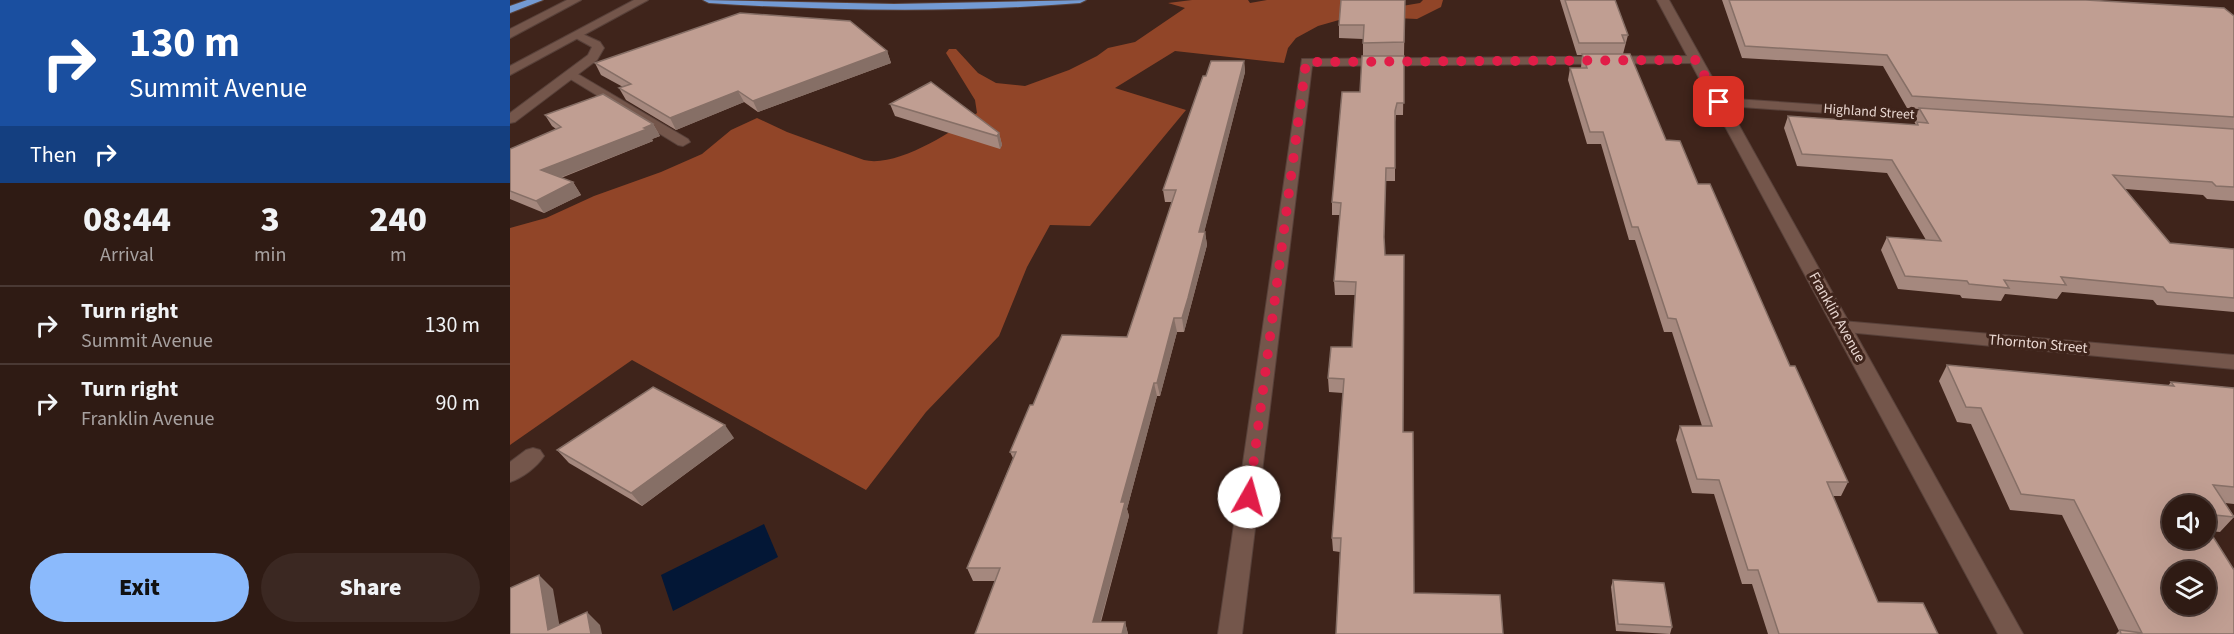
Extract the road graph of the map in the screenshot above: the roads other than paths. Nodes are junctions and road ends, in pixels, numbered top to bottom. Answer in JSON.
{"nodes":[{"id":1,"x":537,"y":0,"type":"edge"},
{"id":2,"x":575,"y":0,"type":"edge"},
{"id":3,"x":642,"y":0,"type":"edge"},
{"id":4,"x":709,"y":0,"type":"edge"},
{"id":5,"x":1080,"y":0,"type":"edge"},
{"id":6,"x":1663,"y":0,"type":"edge"},
{"id":7,"x":727,"y":1,"type":"edge"},
{"id":8,"x":510,"y":10,"type":"edge"},
{"id":9,"x":510,"y":34,"type":"edge"},
{"id":10,"x":578,"y":36,"type":"junction"},
{"id":11,"x":1696,"y":60,"type":"junction"},
{"id":12,"x":510,"y":71,"type":"edge"},
{"id":13,"x":571,"y":74,"type":"junction"},
{"id":14,"x":1719,"y":102,"type":"junction"},
{"id":15,"x":1953,"y":117,"type":"edge"},
{"id":16,"x":510,"y":119,"type":"edge"},
{"id":17,"x":683,"y":142,"type":"dead end"},
{"id":18,"x":1842,"y":327,"type":"junction"},
{"id":19,"x":2234,"y":362,"type":"edge"},
{"id":20,"x":533,"y":456,"type":"dead end"},
{"id":21,"x":510,"y":474,"type":"edge"},
{"id":22,"x":1230,"y":634,"type":"edge"},
{"id":23,"x":2011,"y":634,"type":"edge"}],
"edges":[{"from":1,"to":8,"type":"highway"},
{"from":2,"to":9,"type":"street"},
{"from":3,"to":10,"type":"street"},
{"from":4,"to":7,"type":"highway"},
{"from":5,"to":7,"type":"highway"},
{"from":6,"to":11,"type":"street","name":"Franklin Avenue"},
{"from":10,"to":12,"type":"street"},
{"from":10,"to":13,"type":"street"},
{"from":11,"to":14,"type":"street","name":"Franklin Avenue"},
{"from":11,"to":22,"type":"street"},
{"from":13,"to":16,"type":"street"},
{"from":13,"to":17,"type":"street"},
{"from":14,"to":15,"type":"street","name":"Highland Street"},
{"from":14,"to":18,"type":"street","name":"Franklin Avenue"},
{"from":18,"to":19,"type":"street","name":"Thornton Street"},
{"from":18,"to":23,"type":"street","name":"Franklin Avenue"},
{"from":20,"to":21,"type":"street"}]}
